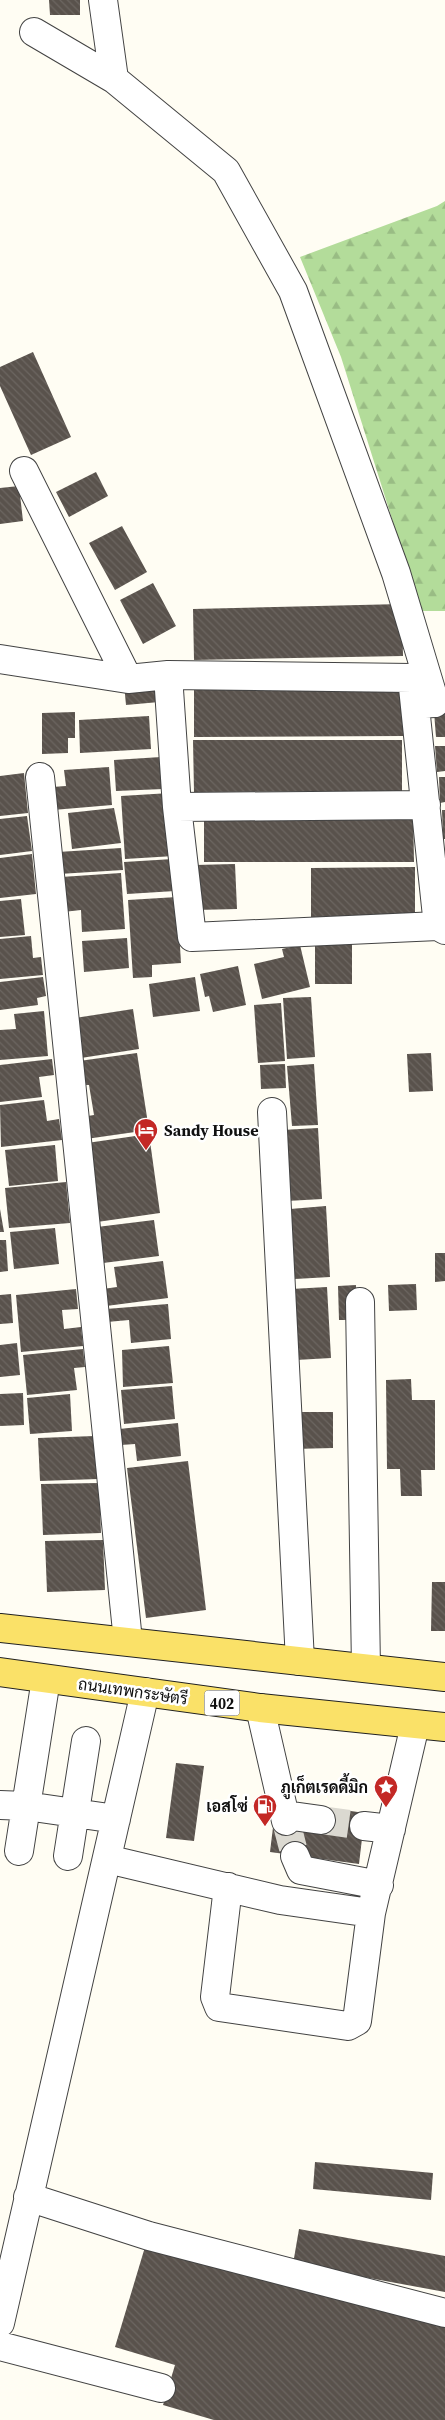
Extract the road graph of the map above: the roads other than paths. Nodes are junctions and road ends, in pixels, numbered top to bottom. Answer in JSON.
{"nodes":[{"id":1,"x":103,"y":0,"type":"edge"},
{"id":2,"x":34,"y":32,"type":"dead end"},
{"id":3,"x":114,"y":79,"type":"junction"},
{"id":4,"x":24,"y":470,"type":"dead end"},
{"id":5,"x":0,"y":660,"type":"edge"},
{"id":6,"x":168,"y":675,"type":"junction"},
{"id":7,"x":128,"y":679,"type":"junction"},
{"id":8,"x":415,"y":704,"type":"junction"},
{"id":9,"x":40,"y":777,"type":"dead end"},
{"id":10,"x":426,"y":805,"type":"junction"},
{"id":11,"x":177,"y":807,"type":"junction"},
{"id":12,"x":442,"y":928,"type":"edge"},
{"id":13,"x":272,"y":1112,"type":"dead end"},
{"id":14,"x":360,"y":1302,"type":"dead end"},
{"id":15,"x":0,"y":1628,"type":"edge"},
{"id":16,"x":128,"y":1641,"type":"junction"},
{"id":17,"x":300,"y":1660,"type":"junction"},
{"id":18,"x":366,"y":1668,"type":"junction"},
{"id":19,"x":0,"y":1672,"type":"edge"},
{"id":20,"x":445,"y":1677,"type":"edge"},
{"id":21,"x":46,"y":1679,"type":"junction"},
{"id":22,"x":144,"y":1692,"type":"junction"},
{"id":23,"x":260,"y":1708,"type":"junction"},
{"id":24,"x":415,"y":1725,"type":"junction"},
{"id":25,"x":445,"y":1727,"type":"edge"},
{"id":26,"x":86,"y":1741,"type":"dead end"},
{"id":27,"x":13,"y":1805,"type":"edge"},
{"id":28,"x":76,"y":1813,"type":"junction"},
{"id":29,"x":116,"y":1819,"type":"junction"},
{"id":30,"x":321,"y":1820,"type":"tunnel mouth"},
{"id":31,"x":364,"y":1826,"type":"tunnel mouth"},
{"id":32,"x":391,"y":1830,"type":"junction"},
{"id":33,"x":18,"y":1851,"type":"dead end"},
{"id":34,"x":68,"y":1856,"type":"dead end"},
{"id":35,"x":295,"y":1856,"type":"tunnel mouth"},
{"id":36,"x":107,"y":1859,"type":"junction"},
{"id":37,"x":379,"y":1885,"type":"junction"},
{"id":38,"x":228,"y":1887,"type":"junction"},
{"id":39,"x":371,"y":1913,"type":"junction"},
{"id":40,"x":28,"y":2197,"type":"junction"},
{"id":41,"x":445,"y":2313,"type":"edge"},
{"id":42,"x":0,"y":2323,"type":"edge"},
{"id":43,"x":0,"y":2346,"type":"edge"},
{"id":44,"x":161,"y":2388,"type":"dead end"}],
"edges":[{"from":1,"to":3,"type":"street"},
{"from":2,"to":3,"type":"street"},
{"from":3,"to":8,"type":"street"},
{"from":4,"to":7,"type":"street"},
{"from":5,"to":7,"type":"street"},
{"from":6,"to":7,"type":"street"},
{"from":6,"to":8,"type":"street"},
{"from":6,"to":11,"type":"street"},
{"from":8,"to":10,"type":"street"},
{"from":9,"to":16,"type":"street"},
{"from":10,"to":11,"type":"street"},
{"from":10,"to":12,"type":"street"},
{"from":11,"to":12,"type":"street"},
{"from":13,"to":17,"type":"street"},
{"from":14,"to":18,"type":"street"},
{"from":15,"to":16,"type":"main road"},
{"from":16,"to":17,"type":"main road"},
{"from":17,"to":18,"type":"main road"},
{"from":18,"to":20,"type":"main road"},
{"from":19,"to":21,"type":"main road","name":"ถนนเทพกระษัตรี","number":"402"},
{"from":21,"to":22,"type":"main road","name":"ถนนเทพกระษัตรี","number":"402"},
{"from":21,"to":27,"type":"street"},
{"from":22,"to":23,"type":"main road","name":"ถนนเทพกระษัตรี","number":"402"},
{"from":22,"to":29,"type":"street"},
{"from":23,"to":24,"type":"main road","name":"ถนนเทพกระษัตรี","number":"402"},
{"from":23,"to":30,"type":"street"},
{"from":24,"to":25,"type":"main road","name":"ถนนเทพกระษัตรี","number":"402"},
{"from":24,"to":32,"type":"street"},
{"from":26,"to":28,"type":"street"},
{"from":27,"to":28,"type":"street"},
{"from":27,"to":33,"type":"street"},
{"from":28,"to":29,"type":"street"},
{"from":28,"to":34,"type":"street"},
{"from":29,"to":36,"type":"street"},
{"from":31,"to":32,"type":"street"},
{"from":32,"to":37,"type":"street"},
{"from":35,"to":37,"type":"street"},
{"from":36,"to":38,"type":"street"},
{"from":36,"to":40,"type":"street"},
{"from":37,"to":39,"type":"street"},
{"from":38,"to":39,"type":"street"},
{"from":38,"to":39,"type":"street"},
{"from":40,"to":41,"type":"street"},
{"from":40,"to":42,"type":"street"},
{"from":43,"to":44,"type":"street"}]}
